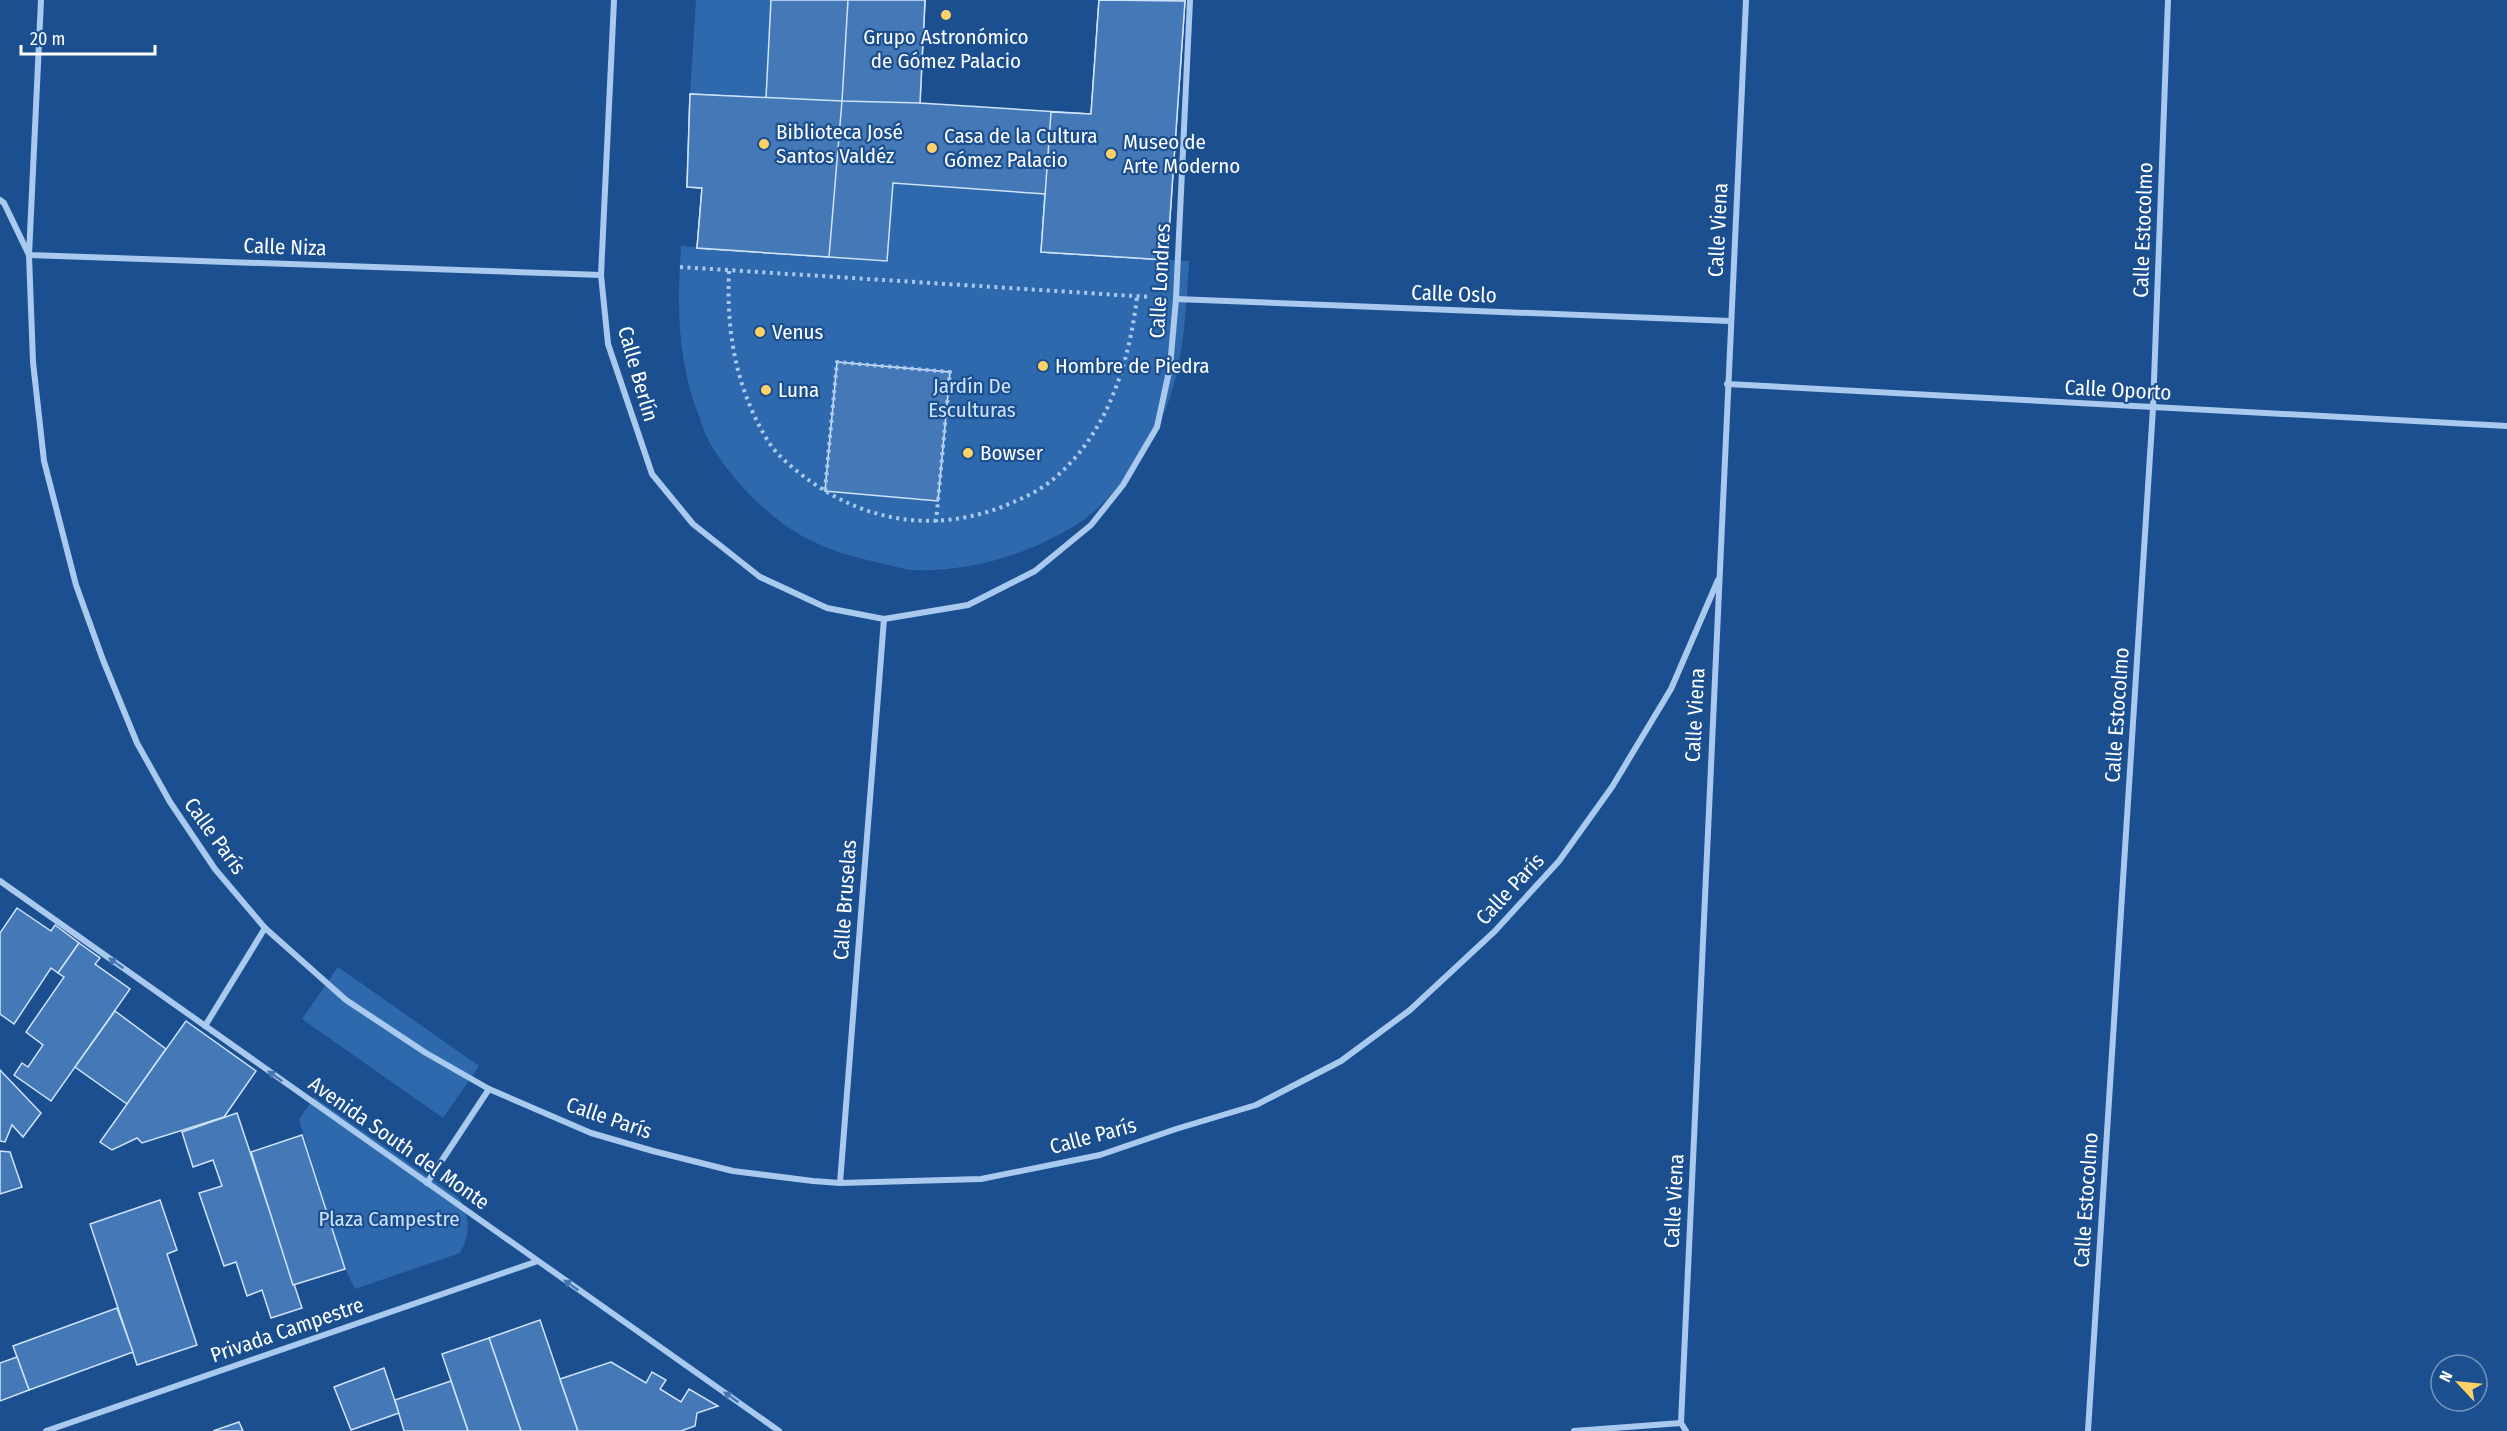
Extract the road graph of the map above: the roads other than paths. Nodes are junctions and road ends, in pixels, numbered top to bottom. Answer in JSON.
{"nodes":[{"id":1,"x":41,"y":0,"type":"edge"},
{"id":2,"x":614,"y":0,"type":"edge"},
{"id":3,"x":1190,"y":0,"type":"edge"},
{"id":4,"x":1746,"y":0,"type":"edge"},
{"id":5,"x":2168,"y":0,"type":"edge"},
{"id":6,"x":2,"y":204,"type":"edge"},
{"id":7,"x":29,"y":255,"type":"junction"},
{"id":8,"x":601,"y":275,"type":"junction"},
{"id":9,"x":1176,"y":299,"type":"junction"},
{"id":10,"x":1730,"y":321,"type":"junction"},
{"id":11,"x":1727,"y":384,"type":"junction"},
{"id":12,"x":2153,"y":408,"type":"junction"},
{"id":13,"x":2507,"y":426,"type":"edge"},
{"id":14,"x":1718,"y":580,"type":"junction"},
{"id":15,"x":884,"y":619,"type":"junction"},
{"id":16,"x":0,"y":881,"type":"edge"},
{"id":17,"x":266,"y":928,"type":"junction"},
{"id":18,"x":205,"y":1026,"type":"junction"},
{"id":19,"x":489,"y":1089,"type":"junction"},
{"id":20,"x":427,"y":1183,"type":"junction"},
{"id":21,"x":840,"y":1184,"type":"junction"},
{"id":22,"x":538,"y":1261,"type":"junction"},
{"id":23,"x":1680,"y":1423,"type":"junction"},
{"id":24,"x":46,"y":1431,"type":"edge"},
{"id":25,"x":779,"y":1431,"type":"edge"},
{"id":26,"x":1574,"y":1431,"type":"edge"},
{"id":27,"x":1686,"y":1431,"type":"edge"},
{"id":28,"x":2088,"y":1431,"type":"edge"}],
"edges":[{"from":1,"to":7,"type":"street","name":"Calle París"},
{"from":2,"to":8,"type":"street","name":"Calle Berlín"},
{"from":3,"to":9,"type":"street","name":"Calle Londres"},
{"from":4,"to":10,"type":"street","name":"Calle Viena"},
{"from":5,"to":12,"type":"street","name":"Calle Estocolmo"},
{"from":6,"to":7,"type":"street"},
{"from":7,"to":8,"type":"street","name":"Calle Niza"},
{"from":7,"to":17,"type":"street","name":"Calle París"},
{"from":8,"to":15,"type":"street","name":"Calle Berlín"},
{"from":9,"to":10,"type":"street","name":"Calle Oslo"},
{"from":9,"to":15,"type":"street","name":"Calle Londres"},
{"from":10,"to":11,"type":"street","name":"Calle Viena"},
{"from":11,"to":12,"type":"street","name":"Calle Oporto"},
{"from":11,"to":14,"type":"street","name":"Calle Viena"},
{"from":12,"to":13,"type":"street","name":"Calle Oporto"},
{"from":12,"to":28,"type":"street","name":"Calle Estocolmo"},
{"from":14,"to":21,"type":"street","name":"Calle París"},
{"from":14,"to":23,"type":"street","name":"Calle Viena"},
{"from":15,"to":21,"type":"street","name":"Calle Bruselas"},
{"from":18,"to":16,"type":"street","name":"Avenida South del Monte","one_way":true},
{"from":17,"to":18,"type":"street"},
{"from":17,"to":19,"type":"street","name":"Calle París"},
{"from":20,"to":18,"type":"street","name":"Avenida South del Monte","one_way":true},
{"from":19,"to":20,"type":"street"},
{"from":19,"to":21,"type":"street","name":"Calle París"},
{"from":20,"to":22,"type":"street","name":"Avenida South del Monte"},
{"from":22,"to":24,"type":"street","name":"Privada Campestre"},
{"from":25,"to":22,"type":"street","name":"Avenida South del Monte","one_way":true},
{"from":23,"to":26,"type":"street"},
{"from":23,"to":27,"type":"street"}]}
